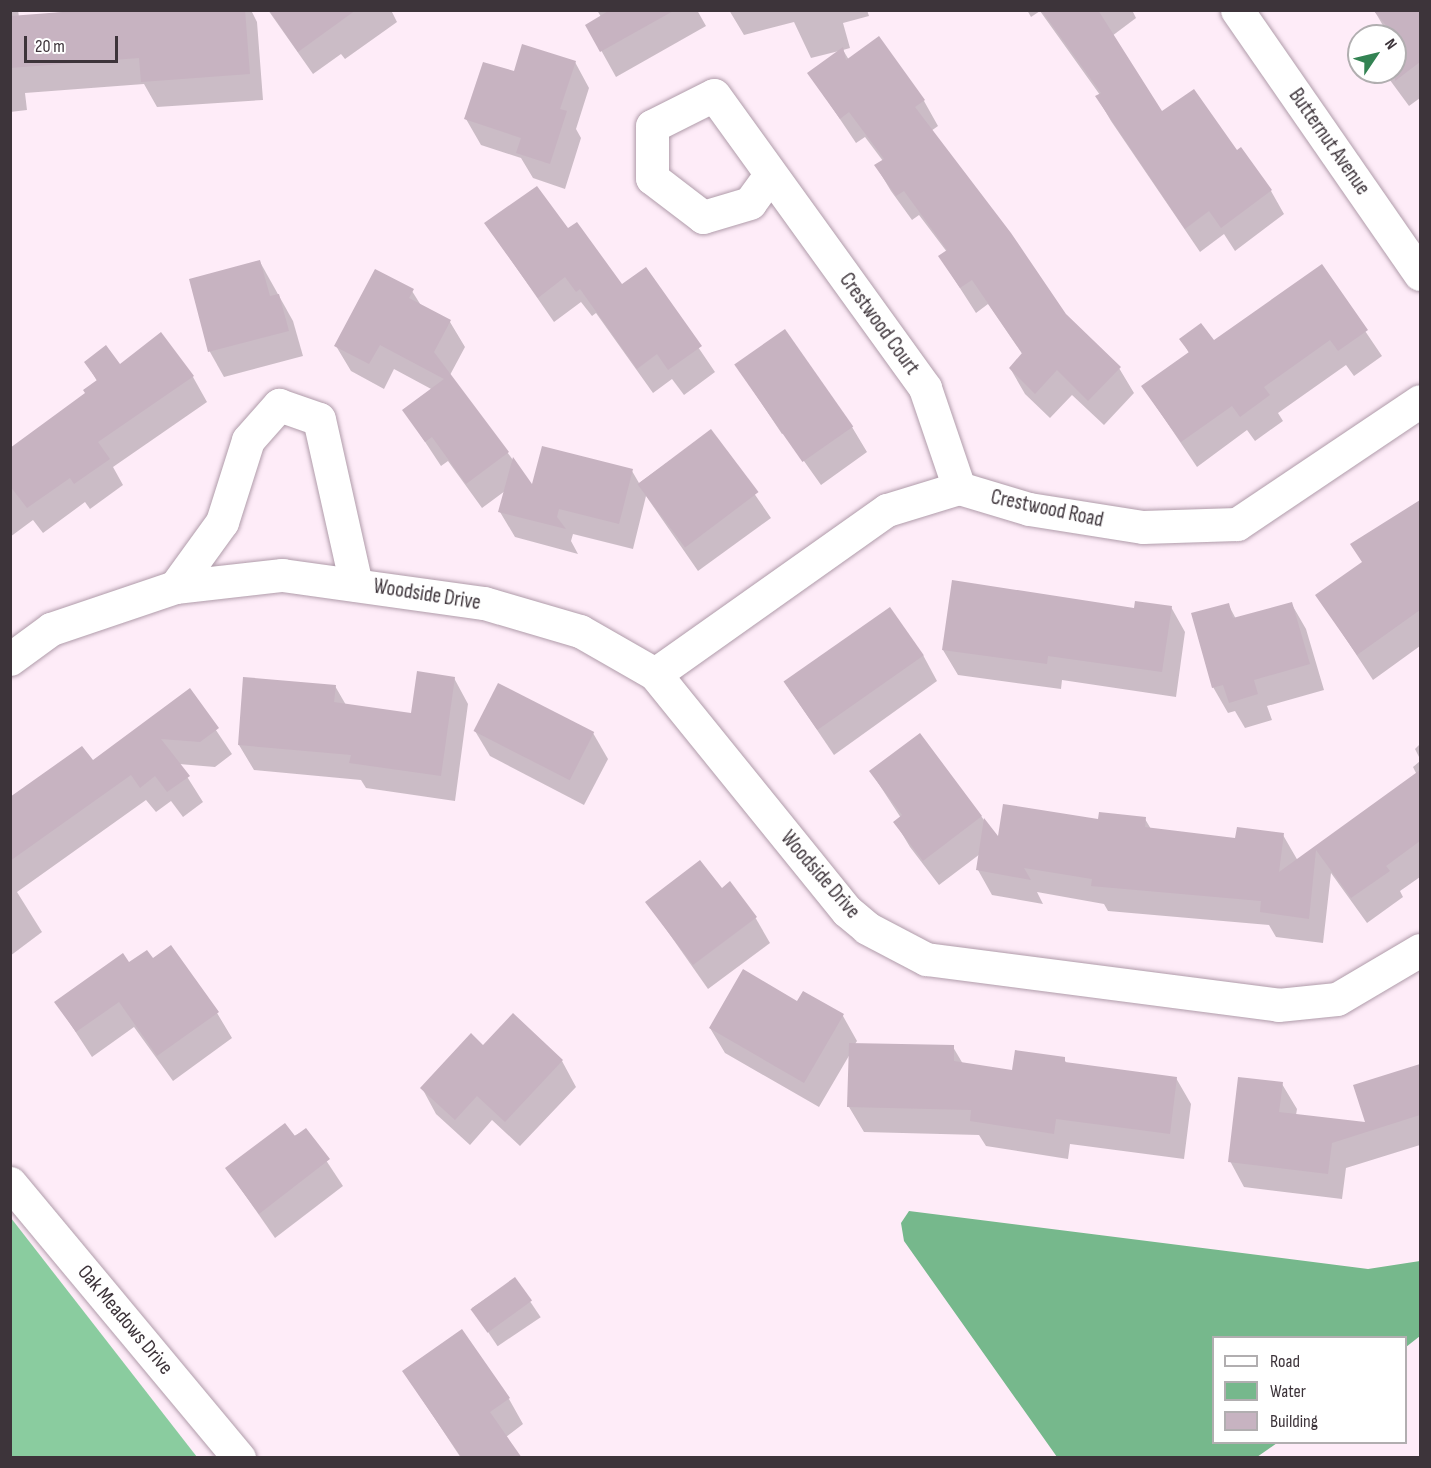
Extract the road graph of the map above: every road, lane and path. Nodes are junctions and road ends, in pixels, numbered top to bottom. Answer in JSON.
{"nodes":[{"id":1,"x":1237,"y":10,"type":"edge"},
{"id":2,"x":770,"y":175,"type":"dead end"},
{"id":3,"x":1420,"y":274,"type":"edge"},
{"id":4,"x":1420,"y":401,"type":"edge"},
{"id":5,"x":959,"y":488,"type":"junction"},
{"id":6,"x":356,"y":585,"type":"junction"},
{"id":7,"x":175,"y":587,"type":"junction"},
{"id":8,"x":10,"y":660,"type":"edge"},
{"id":9,"x":655,"y":674,"type":"junction"},
{"id":10,"x":1420,"y":950,"type":"edge"},
{"id":11,"x":10,"y":1183,"type":"edge"},
{"id":12,"x":239,"y":1458,"type":"edge"}],
"edges":[{"from":1,"to":3,"type":"street","name":"Butternut Avenue"},
{"from":2,"to":5,"type":"street","name":"Crestwood Court"},
{"from":4,"to":5,"type":"street","name":"Crestwood Road"},
{"from":5,"to":9,"type":"street"},
{"from":6,"to":7,"type":"street","name":"Woodside Drive"},
{"from":6,"to":7,"type":"street","name":"Woodside Drive"},
{"from":6,"to":9,"type":"street","name":"Woodside Drive"},
{"from":7,"to":8,"type":"street","name":"Woodside Drive"},
{"from":9,"to":10,"type":"street","name":"Woodside Drive"},
{"from":11,"to":12,"type":"street","name":"Oak Meadows Drive"}]}
